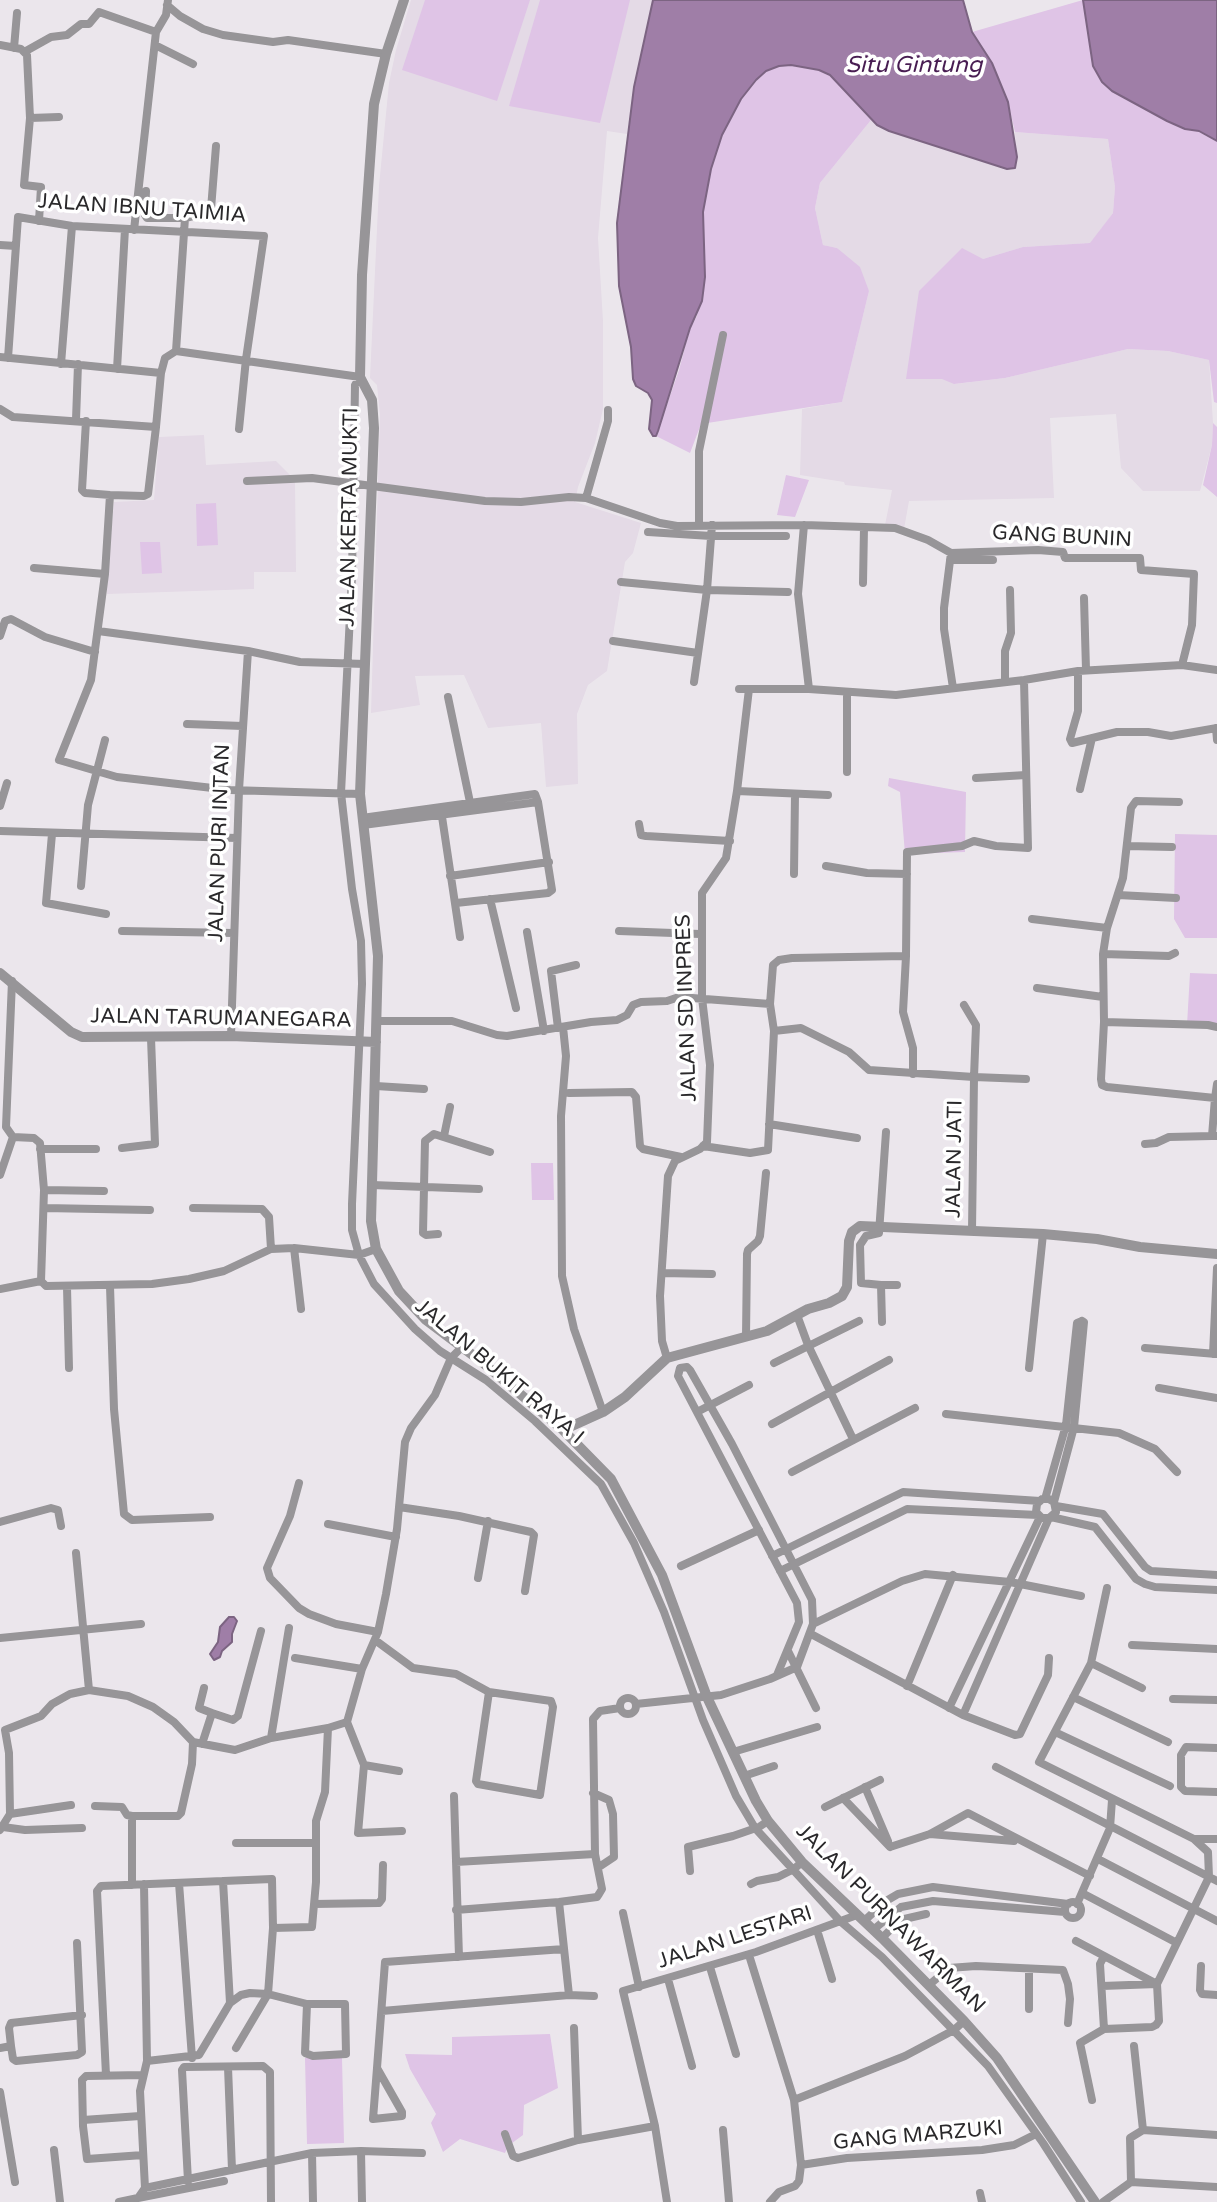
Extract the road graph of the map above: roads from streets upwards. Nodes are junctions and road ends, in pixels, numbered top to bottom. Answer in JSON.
{"nodes":[{"id":1,"x":404,"y":0,"type":"edge"},
{"id":2,"x":168,"y":3,"type":"edge"},
{"id":3,"x":18,"y":13,"type":"dead end"},
{"id":4,"x":156,"y":32,"type":"junction"},
{"id":5,"x":0,"y":45,"type":"edge"},
{"id":6,"x":155,"y":45,"type":"junction"},
{"id":7,"x":14,"y":48,"type":"junction"},
{"id":8,"x":26,"y":51,"type":"junction"},
{"id":9,"x":386,"y":54,"type":"junction"},
{"id":10,"x":193,"y":64,"type":"dead end"},
{"id":11,"x":59,"y":117,"type":"dead end"},
{"id":12,"x":30,"y":118,"type":"junction"},
{"id":13,"x":216,"y":146,"type":"dead end"},
{"id":14,"x":146,"y":191,"type":"dead end"},
{"id":15,"x":185,"y":218,"type":"junction"},
{"id":16,"x":39,"y":220,"type":"junction"},
{"id":17,"x":72,"y":226,"type":"junction"},
{"id":18,"x":129,"y":230,"type":"junction"},
{"id":19,"x":184,"y":231,"type":"junction"},
{"id":20,"x":0,"y":245,"type":"edge"},
{"id":21,"x":16,"y":246,"type":"junction"},
{"id":22,"x":0,"y":300,"type":"edge"},
{"id":23,"x":12,"y":301,"type":"junction"},
{"id":24,"x":723,"y":335,"type":"dead end"},
{"id":25,"x":177,"y":351,"type":"junction"},
{"id":26,"x":4,"y":358,"type":"edge"},
{"id":27,"x":246,"y":359,"type":"junction"},
{"id":28,"x":61,"y":364,"type":"junction"},
{"id":29,"x":78,"y":364,"type":"junction"},
{"id":30,"x":117,"y":369,"type":"junction"},
{"id":31,"x":161,"y":373,"type":"junction"},
{"id":32,"x":360,"y":377,"type":"junction"},
{"id":33,"x":0,"y":409,"type":"edge"},
{"id":34,"x":608,"y":410,"type":"dead end"},
{"id":35,"x":81,"y":420,"type":"junction"},
{"id":36,"x":156,"y":427,"type":"junction"},
{"id":37,"x":239,"y":429,"type":"dead end"},
{"id":38,"x":247,"y":481,"type":"dead end"},
{"id":39,"x":354,"y":483,"type":"junction"},
{"id":40,"x":369,"y":485,"type":"junction"},
{"id":41,"x":110,"y":495,"type":"junction"},
{"id":42,"x":586,"y":498,"type":"junction"},
{"id":43,"x":724,"y":524,"type":"junction"},
{"id":44,"x":699,"y":525,"type":"junction"},
{"id":45,"x":712,"y":525,"type":"junction"},
{"id":46,"x":804,"y":525,"type":"junction"},
{"id":47,"x":864,"y":527,"type":"junction"},
{"id":48,"x":648,"y":532,"type":"dead end"},
{"id":49,"x":711,"y":536,"type":"junction"},
{"id":50,"x":723,"y":536,"type":"junction"},
{"id":51,"x":786,"y":536,"type":"dead end"},
{"id":52,"x":950,"y":556,"type":"junction"},
{"id":53,"x":993,"y":560,"type":"dead end"},
{"id":54,"x":34,"y":568,"type":"dead end"},
{"id":55,"x":105,"y":574,"type":"junction"},
{"id":56,"x":621,"y":582,"type":"dead end"},
{"id":57,"x":863,"y":583,"type":"dead end"},
{"id":58,"x":707,"y":590,"type":"junction"},
{"id":59,"x":1010,"y":590,"type":"dead end"},
{"id":60,"x":788,"y":592,"type":"dead end"},
{"id":61,"x":1084,"y":598,"type":"dead end"},
{"id":62,"x":98,"y":631,"type":"junction"},
{"id":63,"x":0,"y":636,"type":"edge"},
{"id":64,"x":613,"y":640,"type":"dead end"},
{"id":65,"x":248,"y":651,"type":"junction"},
{"id":66,"x":95,"y":652,"type":"junction"},
{"id":67,"x":698,"y":653,"type":"junction"},
{"id":68,"x":348,"y":660,"type":"junction"},
{"id":69,"x":366,"y":660,"type":"junction"},
{"id":70,"x":1182,"y":665,"type":"junction"},
{"id":71,"x":1082,"y":670,"type":"junction"},
{"id":72,"x":1217,"y":670,"type":"edge"},
{"id":73,"x":1024,"y":680,"type":"junction"},
{"id":74,"x":694,"y":682,"type":"dead end"},
{"id":75,"x":1005,"y":682,"type":"junction"},
{"id":76,"x":749,"y":688,"type":"junction"},
{"id":77,"x":953,"y":688,"type":"junction"},
{"id":78,"x":739,"y":689,"type":"dead end"},
{"id":79,"x":808,"y":689,"type":"junction"},
{"id":80,"x":847,"y":692,"type":"junction"},
{"id":81,"x":447,"y":697,"type":"dead end"},
{"id":82,"x":187,"y":724,"type":"dead end"},
{"id":83,"x":243,"y":726,"type":"junction"},
{"id":84,"x":1216,"y":728,"type":"edge"},
{"id":85,"x":361,"y":733,"type":"junction"},
{"id":86,"x":345,"y":734,"type":"junction"},
{"id":87,"x":1092,"y":738,"type":"junction"},
{"id":88,"x":105,"y":740,"type":"dead end"},
{"id":89,"x":1217,"y":740,"type":"edge"},
{"id":90,"x":97,"y":771,"type":"junction"},
{"id":91,"x":847,"y":772,"type":"dead end"},
{"id":92,"x":1026,"y":775,"type":"junction"},
{"id":93,"x":976,"y":778,"type":"dead end"},
{"id":94,"x":7,"y":783,"type":"dead end"},
{"id":95,"x":1080,"y":789,"type":"dead end"},
{"id":96,"x":239,"y":790,"type":"junction"},
{"id":97,"x":737,"y":791,"type":"junction"},
{"id":98,"x":341,"y":793,"type":"junction"},
{"id":99,"x":360,"y":794,"type":"junction"},
{"id":100,"x":794,"y":794,"type":"junction"},
{"id":101,"x":828,"y":795,"type":"dead end"},
{"id":102,"x":1179,"y":802,"type":"dead end"},
{"id":103,"x":0,"y":806,"type":"edge"},
{"id":104,"x":471,"y":806,"type":"junction"},
{"id":105,"x":441,"y":810,"type":"junction"},
{"id":106,"x":363,"y":821,"type":"junction"},
{"id":107,"x":639,"y":824,"type":"dead end"},
{"id":108,"x":0,"y":831,"type":"edge"},
{"id":109,"x":52,"y":834,"type":"junction"},
{"id":110,"x":85,"y":835,"type":"junction"},
{"id":111,"x":237,"y":838,"type":"junction"},
{"id":112,"x":730,"y":841,"type":"junction"},
{"id":113,"x":1127,"y":846,"type":"junction"},
{"id":114,"x":1172,"y":847,"type":"dead end"},
{"id":115,"x":549,"y":862,"type":"junction"},
{"id":116,"x":826,"y":866,"type":"dead end"},
{"id":117,"x":794,"y":874,"type":"dead end"},
{"id":118,"x":907,"y":874,"type":"junction"},
{"id":119,"x":450,"y":876,"type":"junction"},
{"id":120,"x":81,"y":886,"type":"dead end"},
{"id":121,"x":369,"y":887,"type":"junction"},
{"id":122,"x":352,"y":889,"type":"junction"},
{"id":123,"x":1118,"y":895,"type":"junction"},
{"id":124,"x":1176,"y":898,"type":"dead end"},
{"id":125,"x":490,"y":899,"type":"junction"},
{"id":126,"x":456,"y":903,"type":"junction"},
{"id":127,"x":106,"y":914,"type":"dead end"},
{"id":128,"x":1032,"y":919,"type":"dead end"},
{"id":129,"x":1107,"y":928,"type":"junction"},
{"id":130,"x":619,"y":930,"type":"dead end"},
{"id":131,"x":122,"y":931,"type":"dead end"},
{"id":132,"x":527,"y":932,"type":"dead end"},
{"id":133,"x":234,"y":933,"type":"junction"},
{"id":134,"x":700,"y":933,"type":"junction"},
{"id":135,"x":460,"y":937,"type":"dead end"},
{"id":136,"x":1175,"y":953,"type":"dead end"},
{"id":137,"x":1103,"y":954,"type":"junction"},
{"id":138,"x":906,"y":956,"type":"junction"},
{"id":139,"x":576,"y":965,"type":"dead end"},
{"id":140,"x":0,"y":973,"type":"edge"},
{"id":141,"x":12,"y":981,"type":"junction"},
{"id":142,"x":1037,"y":988,"type":"dead end"},
{"id":143,"x":1103,"y":997,"type":"junction"},
{"id":144,"x":702,"y":998,"type":"junction"},
{"id":145,"x":770,"y":1004,"type":"junction"},
{"id":146,"x":964,"y":1005,"type":"dead end"},
{"id":147,"x":516,"y":1008,"type":"dead end"},
{"id":148,"x":377,"y":1021,"type":"junction"},
{"id":149,"x":1104,"y":1022,"type":"junction"},
{"id":150,"x":1217,"y":1027,"type":"edge"},
{"id":151,"x":561,"y":1028,"type":"junction"},
{"id":152,"x":544,"y":1031,"type":"junction"},
{"id":153,"x":774,"y":1031,"type":"junction"},
{"id":154,"x":231,"y":1036,"type":"junction"},
{"id":155,"x":151,"y":1038,"type":"junction"},
{"id":156,"x":367,"y":1042,"type":"junction"},
{"id":157,"x":913,"y":1074,"type":"junction"},
{"id":158,"x":974,"y":1077,"type":"junction"},
{"id":159,"x":1026,"y":1079,"type":"dead end"},
{"id":160,"x":1217,"y":1084,"type":"edge"},
{"id":161,"x":376,"y":1087,"type":"junction"},
{"id":162,"x":424,"y":1089,"type":"dead end"},
{"id":163,"x":569,"y":1093,"type":"dead end"},
{"id":164,"x":1216,"y":1098,"type":"edge"},
{"id":165,"x":450,"y":1107,"type":"dead end"},
{"id":166,"x":769,"y":1124,"type":"junction"},
{"id":167,"x":886,"y":1132,"type":"dead end"},
{"id":168,"x":443,"y":1136,"type":"junction"},
{"id":169,"x":1214,"y":1136,"type":"edge"},
{"id":170,"x":13,"y":1137,"type":"junction"},
{"id":171,"x":857,"y":1138,"type":"dead end"},
{"id":172,"x":1145,"y":1144,"type":"dead end"},
{"id":173,"x":703,"y":1146,"type":"junction"},
{"id":174,"x":122,"y":1148,"type":"dead end"},
{"id":175,"x":40,"y":1149,"type":"junction"},
{"id":176,"x":96,"y":1149,"type":"dead end"},
{"id":177,"x":490,"y":1152,"type":"dead end"},
{"id":178,"x":683,"y":1157,"type":"junction"},
{"id":179,"x":766,"y":1173,"type":"dead end"},
{"id":180,"x":0,"y":1175,"type":"edge"},
{"id":181,"x":372,"y":1185,"type":"junction"},
{"id":182,"x":422,"y":1187,"type":"junction"},
{"id":183,"x":479,"y":1189,"type":"dead end"},
{"id":184,"x":44,"y":1190,"type":"junction"},
{"id":185,"x":104,"y":1191,"type":"dead end"},
{"id":186,"x":44,"y":1208,"type":"junction"},
{"id":187,"x":193,"y":1208,"type":"dead end"},
{"id":188,"x":150,"y":1210,"type":"dead end"},
{"id":189,"x":880,"y":1226,"type":"junction"},
{"id":190,"x":972,"y":1231,"type":"junction"},
{"id":191,"x":438,"y":1234,"type":"dead end"},
{"id":192,"x":1043,"y":1234,"type":"junction"},
{"id":193,"x":294,"y":1248,"type":"junction"},
{"id":194,"x":271,"y":1249,"type":"junction"},
{"id":195,"x":367,"y":1253,"type":"junction"},
{"id":196,"x":1217,"y":1254,"type":"edge"},
{"id":197,"x":1217,"y":1268,"type":"edge"},
{"id":198,"x":662,"y":1273,"type":"junction"},
{"id":199,"x":712,"y":1273,"type":"dead end"},
{"id":200,"x":389,"y":1277,"type":"junction"},
{"id":201,"x":41,"y":1281,"type":"junction"},
{"id":202,"x":374,"y":1284,"type":"junction"},
{"id":203,"x":881,"y":1285,"type":"junction"},
{"id":204,"x":897,"y":1285,"type":"dead end"},
{"id":205,"x":110,"y":1286,"type":"junction"},
{"id":206,"x":67,"y":1287,"type":"junction"},
{"id":207,"x":0,"y":1289,"type":"edge"},
{"id":208,"x":301,"y":1309,"type":"dead end"},
{"id":209,"x":797,"y":1315,"type":"junction"},
{"id":210,"x":859,"y":1321,"type":"dead end"},
{"id":211,"x":882,"y":1322,"type":"dead end"},
{"id":212,"x":746,"y":1337,"type":"junction"},
{"id":213,"x":808,"y":1345,"type":"junction"},
{"id":214,"x":1145,"y":1348,"type":"dead end"},
{"id":215,"x":456,"y":1354,"type":"junction"},
{"id":216,"x":1215,"y":1354,"type":"edge"},
{"id":217,"x":667,"y":1357,"type":"junction"},
{"id":218,"x":890,"y":1360,"type":"dead end"},
{"id":219,"x":774,"y":1363,"type":"dead end"},
{"id":220,"x":69,"y":1368,"type":"dead end"},
{"id":221,"x":1029,"y":1368,"type":"dead end"},
{"id":222,"x":749,"y":1385,"type":"dead end"},
{"id":223,"x":1159,"y":1388,"type":"dead end"},
{"id":224,"x":831,"y":1392,"type":"junction"},
{"id":225,"x":1217,"y":1398,"type":"edge"},
{"id":226,"x":710,"y":1405,"type":"junction"},
{"id":227,"x":915,"y":1408,"type":"dead end"},
{"id":228,"x":603,"y":1412,"type":"junction"},
{"id":229,"x":696,"y":1412,"type":"junction"},
{"id":230,"x":946,"y":1414,"type":"dead end"},
{"id":231,"x":772,"y":1424,"type":"dead end"},
{"id":232,"x":1070,"y":1426,"type":"junction"},
{"id":233,"x":564,"y":1430,"type":"junction"},
{"id":234,"x":853,"y":1439,"type":"junction"},
{"id":235,"x":792,"y":1472,"type":"dead end"},
{"id":236,"x":1177,"y":1472,"type":"dead end"},
{"id":237,"x":299,"y":1483,"type":"dead end"},
{"id":238,"x":1049,"y":1502,"type":"junction"},
{"id":239,"x":399,"y":1507,"type":"junction"},
{"id":240,"x":209,"y":1517,"type":"dead end"},
{"id":241,"x":1045,"y":1517,"type":"junction"},
{"id":242,"x":488,"y":1521,"type":"junction"},
{"id":243,"x":0,"y":1522,"type":"edge"},
{"id":244,"x":328,"y":1524,"type":"dead end"},
{"id":245,"x":61,"y":1526,"type":"dead end"},
{"id":246,"x":759,"y":1530,"type":"junction"},
{"id":247,"x":396,"y":1537,"type":"junction"},
{"id":248,"x":787,"y":1548,"type":"junction"},
{"id":249,"x":76,"y":1553,"type":"dead end"},
{"id":250,"x":772,"y":1556,"type":"junction"},
{"id":251,"x":794,"y":1563,"type":"junction"},
{"id":252,"x":681,"y":1566,"type":"dead end"},
{"id":253,"x":1145,"y":1567,"type":"junction"},
{"id":254,"x":780,"y":1571,"type":"junction"},
{"id":255,"x":953,"y":1575,"type":"junction"},
{"id":256,"x":1217,"y":1575,"type":"edge"},
{"id":257,"x":478,"y":1578,"type":"dead end"},
{"id":258,"x":1136,"y":1579,"type":"junction"},
{"id":259,"x":1010,"y":1582,"type":"junction"},
{"id":260,"x":1021,"y":1583,"type":"junction"},
{"id":261,"x":1107,"y":1588,"type":"dead end"},
{"id":262,"x":1217,"y":1590,"type":"edge"},
{"id":263,"x":525,"y":1591,"type":"dead end"},
{"id":264,"x":1081,"y":1596,"type":"dead end"},
{"id":265,"x":669,"y":1610,"type":"junction"},
{"id":266,"x":141,"y":1624,"type":"dead end"},
{"id":267,"x":813,"y":1624,"type":"junction"},
{"id":268,"x":289,"y":1628,"type":"dead end"},
{"id":269,"x":84,"y":1630,"type":"junction"},
{"id":270,"x":261,"y":1631,"type":"dead end"},
{"id":271,"x":811,"y":1634,"type":"junction"},
{"id":272,"x":376,"y":1636,"type":"junction"},
{"id":273,"x":0,"y":1638,"type":"edge"},
{"id":274,"x":1132,"y":1645,"type":"dead end"},
{"id":275,"x":1217,"y":1649,"type":"edge"},
{"id":276,"x":788,"y":1651,"type":"junction"},
{"id":277,"x":976,"y":1654,"type":"junction"},
{"id":278,"x":295,"y":1658,"type":"dead end"},
{"id":279,"x":1049,"y":1658,"type":"dead end"},
{"id":280,"x":988,"y":1660,"type":"junction"},
{"id":281,"x":1091,"y":1663,"type":"junction"},
{"id":282,"x":797,"y":1667,"type":"junction"},
{"id":283,"x":362,"y":1669,"type":"junction"},
{"id":284,"x":778,"y":1675,"type":"junction"},
{"id":285,"x":907,"y":1686,"type":"junction"},
{"id":286,"x":204,"y":1688,"type":"dead end"},
{"id":287,"x":1142,"y":1688,"type":"dead end"},
{"id":288,"x":89,"y":1690,"type":"junction"},
{"id":289,"x":489,"y":1692,"type":"junction"},
{"id":290,"x":1073,"y":1697,"type":"junction"},
{"id":291,"x":701,"y":1698,"type":"junction"},
{"id":292,"x":1173,"y":1699,"type":"dead end"},
{"id":293,"x":1217,"y":1700,"type":"edge"},
{"id":294,"x":816,"y":1708,"type":"dead end"},
{"id":295,"x":949,"y":1708,"type":"junction"},
{"id":296,"x":212,"y":1713,"type":"junction"},
{"id":297,"x":963,"y":1716,"type":"junction"},
{"id":298,"x":346,"y":1722,"type":"junction"},
{"id":299,"x":817,"y":1727,"type":"dead end"},
{"id":300,"x":328,"y":1728,"type":"junction"},
{"id":301,"x":1055,"y":1732,"type":"junction"},
{"id":302,"x":271,"y":1738,"type":"junction"},
{"id":303,"x":1168,"y":1742,"type":"dead end"},
{"id":304,"x":198,"y":1743,"type":"junction"},
{"id":305,"x":1217,"y":1748,"type":"edge"},
{"id":306,"x":4,"y":1754,"type":"edge"},
{"id":307,"x":734,"y":1754,"type":"junction"},
{"id":308,"x":721,"y":1760,"type":"junction"},
{"id":309,"x":364,"y":1765,"type":"junction"},
{"id":310,"x":774,"y":1766,"type":"dead end"},
{"id":311,"x":996,"y":1768,"type":"dead end"},
{"id":312,"x":399,"y":1771,"type":"dead end"},
{"id":313,"x":744,"y":1776,"type":"junction"},
{"id":314,"x":880,"y":1780,"type":"dead end"},
{"id":315,"x":1170,"y":1786,"type":"dead end"},
{"id":316,"x":865,"y":1787,"type":"junction"},
{"id":317,"x":1217,"y":1792,"type":"edge"},
{"id":318,"x":593,"y":1793,"type":"junction"},
{"id":319,"x":454,"y":1796,"type":"dead end"},
{"id":320,"x":844,"y":1798,"type":"junction"},
{"id":321,"x":1112,"y":1800,"type":"junction"},
{"id":322,"x":71,"y":1805,"type":"dead end"},
{"id":323,"x":95,"y":1807,"type":"dead end"},
{"id":324,"x":825,"y":1807,"type":"dead end"},
{"id":325,"x":10,"y":1814,"type":"junction"},
{"id":326,"x":132,"y":1816,"type":"junction"},
{"id":327,"x":762,"y":1825,"type":"junction"},
{"id":328,"x":82,"y":1828,"type":"dead end"},
{"id":329,"x":1110,"y":1828,"type":"junction"},
{"id":330,"x":2,"y":1829,"type":"edge"},
{"id":331,"x":402,"y":1832,"type":"dead end"},
{"id":332,"x":930,"y":1834,"type":"junction"},
{"id":333,"x":1194,"y":1839,"type":"junction"},
{"id":334,"x":1020,"y":1841,"type":"junction"},
{"id":335,"x":1217,"y":1841,"type":"edge"},
{"id":336,"x":236,"y":1843,"type":"dead end"},
{"id":337,"x":315,"y":1843,"type":"junction"},
{"id":338,"x":890,"y":1847,"type":"junction"},
{"id":339,"x":1209,"y":1852,"type":"junction"},
{"id":340,"x":595,"y":1854,"type":"junction"},
{"id":341,"x":1098,"y":1859,"type":"junction"},
{"id":342,"x":456,"y":1862,"type":"junction"},
{"id":343,"x":802,"y":1862,"type":"junction"},
{"id":344,"x":383,"y":1865,"type":"dead end"},
{"id":345,"x":599,"y":1867,"type":"junction"},
{"id":346,"x":792,"y":1870,"type":"junction"},
{"id":347,"x":690,"y":1871,"type":"dead end"},
{"id":348,"x":1090,"y":1876,"type":"junction"},
{"id":349,"x":1213,"y":1879,"type":"edge"},
{"id":350,"x":222,"y":1881,"type":"junction"},
{"id":351,"x":179,"y":1882,"type":"junction"},
{"id":352,"x":144,"y":1884,"type":"junction"},
{"id":353,"x":751,"y":1884,"type":"dead end"},
{"id":354,"x":132,"y":1885,"type":"junction"},
{"id":355,"x":933,"y":1887,"type":"junction"},
{"id":356,"x":1082,"y":1893,"type":"junction"},
{"id":357,"x":997,"y":1894,"type":"junction"},
{"id":358,"x":933,"y":1900,"type":"junction"},
{"id":359,"x":559,"y":1902,"type":"junction"},
{"id":360,"x":314,"y":1904,"type":"junction"},
{"id":361,"x":996,"y":1905,"type":"junction"},
{"id":362,"x":1070,"y":1907,"type":"junction"},
{"id":363,"x":456,"y":1910,"type":"junction"},
{"id":364,"x":1194,"y":1910,"type":"junction"},
{"id":365,"x":623,"y":1913,"type":"dead end"},
{"id":366,"x":926,"y":1914,"type":"dead end"},
{"id":367,"x":1217,"y":1921,"type":"edge"},
{"id":368,"x":859,"y":1923,"type":"junction"},
{"id":369,"x":273,"y":1928,"type":"junction"},
{"id":370,"x":817,"y":1930,"type":"junction"},
{"id":371,"x":1076,"y":1941,"type":"dead end"},
{"id":372,"x":77,"y":1943,"type":"dead end"},
{"id":373,"x":1177,"y":1943,"type":"junction"},
{"id":374,"x":564,"y":1949,"type":"junction"},
{"id":375,"x":749,"y":1955,"type":"junction"},
{"id":376,"x":1104,"y":1956,"type":"junction"},
{"id":377,"x":459,"y":1957,"type":"junction"},
{"id":378,"x":1201,"y":1966,"type":"dead end"},
{"id":379,"x":710,"y":1967,"type":"junction"},
{"id":380,"x":1029,"y":1969,"type":"junction"},
{"id":381,"x":668,"y":1979,"type":"junction"},
{"id":382,"x":832,"y":1979,"type":"dead end"},
{"id":383,"x":1157,"y":1984,"type":"junction"},
{"id":384,"x":929,"y":1985,"type":"junction"},
{"id":385,"x":1102,"y":1986,"type":"junction"},
{"id":386,"x":639,"y":1987,"type":"junction"},
{"id":387,"x":268,"y":1994,"type":"junction"},
{"id":388,"x":569,"y":1995,"type":"junction"},
{"id":389,"x":1217,"y":1995,"type":"edge"},
{"id":390,"x":594,"y":1996,"type":"dead end"},
{"id":391,"x":230,"y":2003,"type":"junction"},
{"id":392,"x":307,"y":2004,"type":"junction"},
{"id":393,"x":1029,"y":2009,"type":"dead end"},
{"id":394,"x":382,"y":2011,"type":"junction"},
{"id":395,"x":82,"y":2015,"type":"junction"},
{"id":396,"x":1068,"y":2022,"type":"dead end"},
{"id":397,"x":959,"y":2025,"type":"junction"},
{"id":398,"x":573,"y":2028,"type":"dead end"},
{"id":399,"x":1104,"y":2029,"type":"junction"},
{"id":400,"x":11,"y":2046,"type":"junction"},
{"id":401,"x":1134,"y":2046,"type":"dead end"},
{"id":402,"x":0,"y":2048,"type":"edge"},
{"id":403,"x":236,"y":2048,"type":"dead end"},
{"id":404,"x":736,"y":2054,"type":"dead end"},
{"id":405,"x":192,"y":2058,"type":"junction"},
{"id":406,"x":146,"y":2061,"type":"junction"},
{"id":407,"x":692,"y":2066,"type":"dead end"},
{"id":408,"x":228,"y":2067,"type":"junction"},
{"id":409,"x":377,"y":2068,"type":"junction"},
{"id":410,"x":106,"y":2075,"type":"junction"},
{"id":411,"x":142,"y":2075,"type":"junction"},
{"id":412,"x":0,"y":2092,"type":"edge"},
{"id":413,"x":794,"y":2100,"type":"junction"},
{"id":414,"x":1092,"y":2101,"type":"dead end"},
{"id":415,"x":140,"y":2116,"type":"junction"},
{"id":416,"x":83,"y":2120,"type":"junction"},
{"id":417,"x":3,"y":2124,"type":"edge"},
{"id":418,"x":655,"y":2126,"type":"junction"},
{"id":419,"x":723,"y":2130,"type":"dead end"},
{"id":420,"x":1143,"y":2130,"type":"junction"},
{"id":421,"x":505,"y":2134,"type":"dead end"},
{"id":422,"x":1036,"y":2134,"type":"junction"},
{"id":423,"x":1217,"y":2135,"type":"edge"},
{"id":424,"x":578,"y":2140,"type":"junction"},
{"id":425,"x":1046,"y":2140,"type":"junction"},
{"id":426,"x":54,"y":2150,"type":"dead end"},
{"id":427,"x":361,"y":2151,"type":"junction"},
{"id":428,"x":312,"y":2153,"type":"junction"},
{"id":429,"x":422,"y":2153,"type":"dead end"},
{"id":430,"x":143,"y":2155,"type":"junction"},
{"id":431,"x":270,"y":2162,"type":"junction"},
{"id":432,"x":801,"y":2165,"type":"junction"},
{"id":433,"x":232,"y":2170,"type":"junction"},
{"id":434,"x":188,"y":2181,"type":"junction"},
{"id":435,"x":224,"y":2181,"type":"dead end"},
{"id":436,"x":15,"y":2182,"type":"dead end"},
{"id":437,"x":1131,"y":2182,"type":"junction"},
{"id":438,"x":1217,"y":2187,"type":"edge"},
{"id":439,"x":145,"y":2189,"type":"junction"},
{"id":440,"x":138,"y":2198,"type":"junction"},
{"id":441,"x":60,"y":2202,"type":"edge"},
{"id":442,"x":120,"y":2202,"type":"edge"},
{"id":443,"x":271,"y":2202,"type":"edge"},
{"id":444,"x":313,"y":2202,"type":"edge"},
{"id":445,"x":362,"y":2202,"type":"edge"},
{"id":446,"x":667,"y":2202,"type":"edge"},
{"id":447,"x":729,"y":2202,"type":"edge"},
{"id":448,"x":769,"y":2202,"type":"edge"},
{"id":449,"x":1081,"y":2202,"type":"edge"},
{"id":450,"x":1095,"y":2202,"type":"edge"},
{"id":451,"x":1103,"y":2202,"type":"edge"}],
"edges":[{"from":1,"to":9,"type":"street","name":"JALAN KERTA MUKTI"},
{"from":2,"to":4,"type":"street"},
{"from":2,"to":9,"type":"street"},
{"from":3,"to":7,"type":"street"},
{"from":4,"to":6,"type":"street"},
{"from":4,"to":8,"type":"street"},
{"from":5,"to":7,"type":"street"},
{"from":6,"to":10,"type":"street"},
{"from":6,"to":18,"type":"street"},
{"from":7,"to":8,"type":"street"},
{"from":8,"to":12,"type":"street"},
{"from":9,"to":32,"type":"street","name":"JALAN KERTA MUKTI"},
{"from":11,"to":12,"type":"street"},
{"from":12,"to":16,"type":"street"},
{"from":13,"to":15,"type":"street"},
{"from":14,"to":15,"type":"street"},
{"from":15,"to":19,"type":"street"},
{"from":16,"to":17,"type":"street","name":"JALAN IBNU TAIMIA"},
{"from":16,"to":21,"type":"street","name":"JALAN IBNU TAIMIA"},
{"from":17,"to":18,"type":"street","name":"JALAN IBNU TAIMIA"},
{"from":17,"to":28,"type":"street"},
{"from":18,"to":19,"type":"street","name":"JALAN IBNU TAIMIA"},
{"from":18,"to":30,"type":"street"},
{"from":19,"to":25,"type":"street"},
{"from":19,"to":27,"type":"street","name":"JALAN IBNU TAIMIA"},
{"from":20,"to":21,"type":"street"},
{"from":21,"to":23,"type":"street"},
{"from":22,"to":23,"type":"street"},
{"from":23,"to":26,"type":"street"},
{"from":24,"to":44,"type":"street"},
{"from":25,"to":27,"type":"street"},
{"from":25,"to":31,"type":"street"},
{"from":26,"to":28,"type":"street"},
{"from":27,"to":32,"type":"street"},
{"from":27,"to":37,"type":"street"},
{"from":28,"to":29,"type":"street"},
{"from":29,"to":30,"type":"street"},
{"from":29,"to":35,"type":"street"},
{"from":30,"to":31,"type":"street"},
{"from":31,"to":36,"type":"street"},
{"from":32,"to":39,"type":"street","name":"JALAN BUKIT RAYA I"},
{"from":32,"to":40,"type":"street","name":"JALAN KERTA MUKTI"},
{"from":33,"to":35,"type":"street"},
{"from":34,"to":42,"type":"street"},
{"from":35,"to":36,"type":"street"},
{"from":35,"to":41,"type":"street"},
{"from":36,"to":41,"type":"street"},
{"from":38,"to":39,"type":"street"},
{"from":39,"to":40,"type":"street"},
{"from":39,"to":68,"type":"street","name":"JALAN BUKIT RAYA I"},
{"from":40,"to":42,"type":"street"},
{"from":40,"to":69,"type":"street","name":"JALAN KERTA MUKTI"},
{"from":41,"to":55,"type":"street"},
{"from":42,"to":44,"type":"street"},
{"from":43,"to":45,"type":"street"},
{"from":43,"to":46,"type":"street"},
{"from":43,"to":50,"type":"street"},
{"from":44,"to":45,"type":"street"},
{"from":45,"to":49,"type":"street"},
{"from":46,"to":47,"type":"street"},
{"from":46,"to":79,"type":"street"},
{"from":47,"to":52,"type":"street"},
{"from":47,"to":57,"type":"street"},
{"from":48,"to":49,"type":"street"},
{"from":49,"to":50,"type":"street"},
{"from":49,"to":58,"type":"street"},
{"from":50,"to":51,"type":"street"},
{"from":52,"to":53,"type":"street"},
{"from":52,"to":70,"type":"street","name":"GANG BUNIN"},
{"from":52,"to":77,"type":"street"},
{"from":54,"to":55,"type":"street"},
{"from":55,"to":62,"type":"street"},
{"from":56,"to":58,"type":"street"},
{"from":58,"to":60,"type":"street"},
{"from":58,"to":67,"type":"street"},
{"from":59,"to":75,"type":"street"},
{"from":61,"to":71,"type":"street"},
{"from":62,"to":65,"type":"street"},
{"from":62,"to":66,"type":"street"},
{"from":63,"to":66,"type":"street"},
{"from":64,"to":67,"type":"street"},
{"from":65,"to":68,"type":"street"},
{"from":65,"to":83,"type":"street","name":"JALAN PURI INTAN"},
{"from":66,"to":90,"type":"street"},
{"from":67,"to":74,"type":"street"},
{"from":68,"to":69,"type":"street"},
{"from":68,"to":86,"type":"street","name":"JALAN BUKIT RAYA I"},
{"from":69,"to":85,"type":"street","name":"JALAN KERTA MUKTI"},
{"from":70,"to":71,"type":"street"},
{"from":70,"to":72,"type":"street"},
{"from":71,"to":73,"type":"street"},
{"from":71,"to":87,"type":"street"},
{"from":73,"to":75,"type":"street"},
{"from":73,"to":92,"type":"street"},
{"from":75,"to":77,"type":"street"},
{"from":76,"to":78,"type":"street"},
{"from":76,"to":79,"type":"street"},
{"from":76,"to":97,"type":"street","name":"JALAN SD INPRES"},
{"from":77,"to":80,"type":"street"},
{"from":79,"to":80,"type":"street"},
{"from":80,"to":91,"type":"street"},
{"from":81,"to":104,"type":"street"},
{"from":82,"to":83,"type":"street"},
{"from":83,"to":96,"type":"street","name":"JALAN PURI INTAN"},
{"from":84,"to":87,"type":"street"},
{"from":84,"to":89,"type":"street"},
{"from":85,"to":86,"type":"street"},
{"from":85,"to":99,"type":"street","name":"JALAN KERTA MUKTI"},
{"from":86,"to":98,"type":"street","name":"JALAN BUKIT RAYA I"},
{"from":87,"to":95,"type":"street"},
{"from":88,"to":90,"type":"street"},
{"from":90,"to":96,"type":"street"},
{"from":90,"to":110,"type":"street"},
{"from":92,"to":93,"type":"street"},
{"from":92,"to":118,"type":"street"},
{"from":94,"to":103,"type":"street"},
{"from":96,"to":98,"type":"street"},
{"from":96,"to":111,"type":"street","name":"JALAN PURI INTAN"},
{"from":97,"to":100,"type":"street"},
{"from":97,"to":112,"type":"street","name":"JALAN SD INPRES"},
{"from":98,"to":99,"type":"street"},
{"from":98,"to":122,"type":"street","name":"JALAN BUKIT RAYA I"},
{"from":99,"to":106,"type":"street","name":"JALAN KERTA MUKTI"},
{"from":100,"to":101,"type":"street"},
{"from":100,"to":117,"type":"street"},
{"from":102,"to":113,"type":"street"},
{"from":104,"to":105,"type":"street"},
{"from":104,"to":115,"type":"street"},
{"from":105,"to":106,"type":"street"},
{"from":105,"to":119,"type":"street"},
{"from":106,"to":121,"type":"street","name":"JALAN KERTA MUKTI"},
{"from":107,"to":112,"type":"street"},
{"from":108,"to":109,"type":"street"},
{"from":109,"to":110,"type":"street"},
{"from":109,"to":127,"type":"street"},
{"from":110,"to":111,"type":"street"},
{"from":110,"to":120,"type":"street"},
{"from":111,"to":133,"type":"street","name":"JALAN PURI INTAN"},
{"from":112,"to":134,"type":"street","name":"JALAN SD INPRES"},
{"from":113,"to":114,"type":"street"},
{"from":113,"to":123,"type":"street"},
{"from":115,"to":119,"type":"street"},
{"from":115,"to":125,"type":"street"},
{"from":116,"to":118,"type":"street"},
{"from":118,"to":138,"type":"street"},
{"from":119,"to":126,"type":"street"},
{"from":121,"to":122,"type":"street"},
{"from":121,"to":148,"type":"street","name":"JALAN KERTA MUKTI"},
{"from":122,"to":156,"type":"street","name":"JALAN BUKIT RAYA I"},
{"from":123,"to":124,"type":"street"},
{"from":123,"to":129,"type":"street"},
{"from":125,"to":126,"type":"street"},
{"from":125,"to":147,"type":"street"},
{"from":126,"to":135,"type":"street"},
{"from":128,"to":129,"type":"street"},
{"from":129,"to":137,"type":"street"},
{"from":130,"to":134,"type":"street"},
{"from":131,"to":133,"type":"street"},
{"from":132,"to":152,"type":"street"},
{"from":133,"to":154,"type":"street","name":"JALAN PURI INTAN"},
{"from":134,"to":144,"type":"street","name":"JALAN SD INPRES"},
{"from":136,"to":137,"type":"street"},
{"from":137,"to":143,"type":"street"},
{"from":138,"to":145,"type":"street"},
{"from":138,"to":157,"type":"street"},
{"from":139,"to":151,"type":"street"},
{"from":140,"to":141,"type":"street","name":"JALAN TARUMANEGARA"},
{"from":141,"to":155,"type":"street","name":"JALAN TARUMANEGARA"},
{"from":141,"to":170,"type":"street"},
{"from":142,"to":143,"type":"street"},
{"from":143,"to":149,"type":"street"},
{"from":144,"to":145,"type":"street"},
{"from":144,"to":151,"type":"street"},
{"from":144,"to":173,"type":"street","name":"JALAN SD INPRES"},
{"from":145,"to":153,"type":"street"},
{"from":146,"to":158,"type":"street"},
{"from":148,"to":152,"type":"street"},
{"from":148,"to":156,"type":"street","name":"JALAN KERTA MUKTI"},
{"from":149,"to":150,"type":"street"},
{"from":149,"to":164,"type":"street"},
{"from":151,"to":152,"type":"street"},
{"from":151,"to":228,"type":"street"},
{"from":153,"to":157,"type":"street","name":"JALAN JATI"},
{"from":153,"to":166,"type":"street"},
{"from":154,"to":155,"type":"street","name":"JALAN TARUMANEGARA"},
{"from":154,"to":156,"type":"street","name":"JALAN TARUMANEGARA"},
{"from":155,"to":174,"type":"street"},
{"from":156,"to":161,"type":"street","name":"JALAN TARUMANEGARA"},
{"from":156,"to":195,"type":"street","name":"JALAN BUKIT RAYA I"},
{"from":157,"to":158,"type":"street","name":"JALAN JATI"},
{"from":158,"to":159,"type":"street"},
{"from":158,"to":190,"type":"street","name":"JALAN JATI"},
{"from":160,"to":164,"type":"street"},
{"from":161,"to":162,"type":"street"},
{"from":161,"to":181,"type":"street","name":"JALAN TARUMANEGARA"},
{"from":163,"to":178,"type":"street"},
{"from":164,"to":169,"type":"street"},
{"from":165,"to":168,"type":"street"},
{"from":166,"to":171,"type":"street"},
{"from":166,"to":173,"type":"street"},
{"from":167,"to":189,"type":"street"},
{"from":168,"to":177,"type":"street"},
{"from":168,"to":182,"type":"street"},
{"from":169,"to":172,"type":"street"},
{"from":170,"to":175,"type":"street"},
{"from":170,"to":180,"type":"street"},
{"from":173,"to":178,"type":"street"},
{"from":175,"to":176,"type":"street"},
{"from":175,"to":184,"type":"street"},
{"from":178,"to":198,"type":"street"},
{"from":179,"to":212,"type":"street"},
{"from":181,"to":182,"type":"street"},
{"from":181,"to":195,"type":"street","name":"JALAN TARUMANEGARA"},
{"from":182,"to":183,"type":"street"},
{"from":182,"to":191,"type":"street"},
{"from":184,"to":185,"type":"street"},
{"from":184,"to":186,"type":"street"},
{"from":186,"to":188,"type":"street"},
{"from":186,"to":201,"type":"street"},
{"from":187,"to":194,"type":"street"},
{"from":189,"to":190,"type":"street"},
{"from":189,"to":203,"type":"street"},
{"from":189,"to":209,"type":"street"},
{"from":190,"to":192,"type":"street"},
{"from":192,"to":196,"type":"street"},
{"from":192,"to":221,"type":"street"},
{"from":193,"to":194,"type":"street"},
{"from":193,"to":195,"type":"street"},
{"from":193,"to":208,"type":"street"},
{"from":194,"to":205,"type":"street"},
{"from":195,"to":200,"type":"street","name":"JALAN TARUMANEGARA"},
{"from":195,"to":202,"type":"street","name":"JALAN BUKIT RAYA I"},
{"from":197,"to":216,"type":"street"},
{"from":198,"to":199,"type":"street"},
{"from":198,"to":217,"type":"street"},
{"from":200,"to":202,"type":"street"},
{"from":200,"to":215,"type":"street","name":"JALAN TARUMANEGARA"},
{"from":201,"to":206,"type":"street"},
{"from":201,"to":207,"type":"street"},
{"from":202,"to":215,"type":"street","name":"JALAN BUKIT RAYA I"},
{"from":203,"to":204,"type":"street"},
{"from":203,"to":211,"type":"street"},
{"from":205,"to":206,"type":"street"},
{"from":205,"to":240,"type":"street"},
{"from":206,"to":220,"type":"street"},
{"from":209,"to":212,"type":"street"},
{"from":209,"to":213,"type":"street"},
{"from":210,"to":213,"type":"street"},
{"from":212,"to":217,"type":"street"},
{"from":213,"to":219,"type":"street"},
{"from":213,"to":224,"type":"street"},
{"from":214,"to":216,"type":"street"},
{"from":215,"to":233,"type":"street","name":"JALAN TARUMANEGARA"},
{"from":215,"to":239,"type":"street"},
{"from":215,"to":265,"type":"street","name":"JALAN BUKIT RAYA I"},
{"from":217,"to":228,"type":"street"},
{"from":218,"to":224,"type":"street"},
{"from":222,"to":226,"type":"street"},
{"from":223,"to":225,"type":"street"},
{"from":224,"to":231,"type":"street"},
{"from":224,"to":234,"type":"street"},
{"from":226,"to":229,"type":"street"},
{"from":226,"to":229,"type":"street"},
{"from":226,"to":248,"type":"street"},
{"from":227,"to":234,"type":"street"},
{"from":228,"to":233,"type":"street"},
{"from":229,"to":246,"type":"street"},
{"from":230,"to":232,"type":"street"},
{"from":232,"to":232,"type":"street"},
{"from":232,"to":236,"type":"street"},
{"from":232,"to":238,"type":"street"},
{"from":233,"to":265,"type":"street","name":"JALAN PURNAWARMAN"},
{"from":234,"to":235,"type":"street"},
{"from":237,"to":272,"type":"street"},
{"from":238,"to":241,"type":"street"},
{"from":238,"to":241,"type":"street"},
{"from":238,"to":248,"type":"street"},
{"from":238,"to":253,"type":"street"},
{"from":239,"to":242,"type":"street"},
{"from":239,"to":247,"type":"street"},
{"from":241,"to":251,"type":"street"},
{"from":241,"to":258,"type":"street"},
{"from":241,"to":259,"type":"street"},
{"from":241,"to":260,"type":"street"},
{"from":242,"to":257,"type":"street"},
{"from":242,"to":263,"type":"street"},
{"from":243,"to":245,"type":"street"},
{"from":244,"to":247,"type":"street"},
{"from":246,"to":250,"type":"street"},
{"from":246,"to":252,"type":"street"},
{"from":247,"to":272,"type":"street"},
{"from":248,"to":250,"type":"street"},
{"from":248,"to":251,"type":"street"},
{"from":249,"to":269,"type":"street"},
{"from":250,"to":254,"type":"street"},
{"from":251,"to":254,"type":"street"},
{"from":251,"to":267,"type":"street"},
{"from":253,"to":256,"type":"street"},
{"from":253,"to":258,"type":"street"},
{"from":254,"to":276,"type":"street"},
{"from":255,"to":259,"type":"street"},
{"from":255,"to":267,"type":"street"},
{"from":255,"to":285,"type":"street"},
{"from":258,"to":262,"type":"street"},
{"from":259,"to":260,"type":"street"},
{"from":259,"to":277,"type":"street"},
{"from":260,"to":264,"type":"street"},
{"from":260,"to":280,"type":"street"},
{"from":261,"to":281,"type":"street"},
{"from":265,"to":291,"type":"street","name":"JALAN PURNAWARMAN"},
{"from":266,"to":269,"type":"street"},
{"from":267,"to":271,"type":"street"},
{"from":268,"to":302,"type":"street"},
{"from":269,"to":273,"type":"street"},
{"from":269,"to":288,"type":"street"},
{"from":270,"to":296,"type":"street"},
{"from":271,"to":282,"type":"street"},
{"from":271,"to":285,"type":"street"},
{"from":272,"to":283,"type":"street"},
{"from":272,"to":289,"type":"street"},
{"from":274,"to":275,"type":"street"},
{"from":276,"to":282,"type":"street"},
{"from":276,"to":284,"type":"street"},
{"from":277,"to":280,"type":"street"},
{"from":277,"to":295,"type":"street"},
{"from":278,"to":283,"type":"street"},
{"from":279,"to":297,"type":"street"},
{"from":280,"to":297,"type":"street"},
{"from":281,"to":287,"type":"street"},
{"from":281,"to":290,"type":"street"},
{"from":282,"to":284,"type":"street"},
{"from":282,"to":294,"type":"street"},
{"from":283,"to":298,"type":"street"},
{"from":284,"to":291,"type":"street"},
{"from":285,"to":295,"type":"street"},
{"from":286,"to":296,"type":"street"},
{"from":288,"to":304,"type":"street"},
{"from":288,"to":306,"type":"street"},
{"from":289,"to":289,"type":"street"},
{"from":290,"to":301,"type":"street"},
{"from":290,"to":303,"type":"street"},
{"from":291,"to":307,"type":"street","name":"JALAN PURNAWARMAN"},
{"from":291,"to":308,"type":"street"},
{"from":291,"to":318,"type":"street"},
{"from":292,"to":293,"type":"street"},
{"from":295,"to":297,"type":"street"},
{"from":296,"to":304,"type":"street"},
{"from":298,"to":300,"type":"street"},
{"from":298,"to":309,"type":"street"},
{"from":299,"to":307,"type":"street"},
{"from":300,"to":302,"type":"street"},
{"from":300,"to":337,"type":"street"},
{"from":301,"to":315,"type":"street"},
{"from":301,"to":321,"type":"street"},
{"from":302,"to":304,"type":"street"},
{"from":304,"to":326,"type":"street"},
{"from":305,"to":317,"type":"street"},
{"from":306,"to":325,"type":"street"},
{"from":307,"to":308,"type":"street"},
{"from":307,"to":313,"type":"street","name":"JALAN PURNAWARMAN"},
{"from":308,"to":327,"type":"street"},
{"from":309,"to":312,"type":"street"},
{"from":309,"to":331,"type":"street"},
{"from":310,"to":313,"type":"street"},
{"from":311,"to":329,"type":"street"},
{"from":313,"to":327,"type":"street","name":"JALAN PURNAWARMAN"},
{"from":314,"to":316,"type":"street"},
{"from":316,"to":320,"type":"street"},
{"from":316,"to":338,"type":"street"},
{"from":318,"to":340,"type":"street"},
{"from":318,"to":345,"type":"street"},
{"from":319,"to":342,"type":"street"},
{"from":320,"to":324,"type":"street"},
{"from":320,"to":338,"type":"street"},
{"from":321,"to":329,"type":"street"},
{"from":321,"to":333,"type":"street"},
{"from":322,"to":325,"type":"street"},
{"from":323,"to":326,"type":"street"},
{"from":325,"to":330,"type":"street"},
{"from":326,"to":354,"type":"street"},
{"from":327,"to":343,"type":"street","name":"JALAN PURNAWARMAN"},
{"from":327,"to":346,"type":"street"},
{"from":327,"to":347,"type":"street"},
{"from":328,"to":330,"type":"street"},
{"from":329,"to":341,"type":"street"},
{"from":329,"to":349,"type":"street"},
{"from":332,"to":334,"type":"street"},
{"from":332,"to":334,"type":"street"},
{"from":332,"to":338,"type":"street"},
{"from":333,"to":335,"type":"street"},
{"from":333,"to":339,"type":"street"},
{"from":334,"to":348,"type":"street"},
{"from":335,"to":339,"type":"street"},
{"from":336,"to":337,"type":"street"},
{"from":337,"to":360,"type":"street"},
{"from":339,"to":349,"type":"street"},
{"from":340,"to":342,"type":"street"},
{"from":340,"to":345,"type":"street"},
{"from":341,"to":348,"type":"street"},
{"from":341,"to":364,"type":"street"},
{"from":342,"to":363,"type":"street"},
{"from":343,"to":346,"type":"street"},
{"from":343,"to":368,"type":"street","name":"JALAN PURNAWARMAN"},
{"from":344,"to":360,"type":"street"},
{"from":345,"to":359,"type":"street"},
{"from":346,"to":353,"type":"street"},
{"from":346,"to":368,"type":"street"},
{"from":348,"to":356,"type":"street"},
{"from":349,"to":364,"type":"street"},
{"from":350,"to":351,"type":"street"},
{"from":350,"to":369,"type":"street"},
{"from":350,"to":391,"type":"street"},
{"from":351,"to":352,"type":"street"},
{"from":351,"to":405,"type":"street"},
{"from":352,"to":354,"type":"street"},
{"from":352,"to":406,"type":"street"},
{"from":354,"to":410,"type":"street"},
{"from":355,"to":357,"type":"street"},
{"from":355,"to":358,"type":"street"},
{"from":355,"to":368,"type":"street"},
{"from":356,"to":362,"type":"street"},
{"from":356,"to":373,"type":"street"},
{"from":357,"to":361,"type":"street"},
{"from":357,"to":362,"type":"street"},
{"from":358,"to":361,"type":"street"},
{"from":358,"to":368,"type":"street"},
{"from":359,"to":363,"type":"street"},
{"from":359,"to":374,"type":"street"},
{"from":360,"to":369,"type":"street"},
{"from":361,"to":362,"type":"street"},
{"from":363,"to":377,"type":"street"},
{"from":364,"to":367,"type":"street"},
{"from":364,"to":373,"type":"street"},
{"from":365,"to":386,"type":"street"},
{"from":366,"to":368,"type":"street"},
{"from":368,"to":370,"type":"street","name":"JALAN LESTARI"},
{"from":368,"to":384,"type":"street","name":"JALAN PURNAWARMAN"},
{"from":368,"to":397,"type":"street"},
{"from":369,"to":387,"type":"street"},
{"from":370,"to":375,"type":"street","name":"JALAN LESTARI"},
{"from":370,"to":382,"type":"street"},
{"from":371,"to":376,"type":"street"},
{"from":372,"to":395,"type":"street"},
{"from":373,"to":383,"type":"street"},
{"from":374,"to":377,"type":"street"},
{"from":374,"to":388,"type":"street"},
{"from":375,"to":379,"type":"street","name":"JALAN LESTARI"},
{"from":375,"to":413,"type":"street"},
{"from":376,"to":383,"type":"street"},
{"from":376,"to":385,"type":"street"},
{"from":377,"to":394,"type":"street"},
{"from":378,"to":389,"type":"street"},
{"from":379,"to":381,"type":"street","name":"JALAN LESTARI"},
{"from":379,"to":404,"type":"street"},
{"from":380,"to":384,"type":"street"},
{"from":380,"to":393,"type":"street"},
{"from":380,"to":396,"type":"street"},
{"from":381,"to":386,"type":"street","name":"JALAN LESTARI"},
{"from":381,"to":407,"type":"street"},
{"from":383,"to":385,"type":"street"},
{"from":383,"to":399,"type":"street"},
{"from":384,"to":397,"type":"street","name":"JALAN PURNAWARMAN"},
{"from":385,"to":399,"type":"street"},
{"from":386,"to":418,"type":"street","name":"JALAN LESTARI"},
{"from":387,"to":391,"type":"street"},
{"from":387,"to":392,"type":"street"},
{"from":387,"to":403,"type":"street"},
{"from":388,"to":390,"type":"street"},
{"from":388,"to":394,"type":"street"},
{"from":391,"to":405,"type":"street"},
{"from":392,"to":392,"type":"street"},
{"from":394,"to":409,"type":"street"},
{"from":395,"to":400,"type":"street"},
{"from":395,"to":400,"type":"street"},
{"from":397,"to":413,"type":"street"},
{"from":397,"to":422,"type":"street"},
{"from":397,"to":425,"type":"street","name":"JALAN PURNAWARMAN"},
{"from":398,"to":424,"type":"street"},
{"from":399,"to":414,"type":"street"},
{"from":400,"to":402,"type":"street"},
{"from":401,"to":420,"type":"street"},
{"from":405,"to":406,"type":"street"},
{"from":406,"to":411,"type":"street"},
{"from":408,"to":431,"type":"street"},
{"from":408,"to":433,"type":"street"},
{"from":408,"to":434,"type":"street"},
{"from":409,"to":409,"type":"street"},
{"from":410,"to":411,"type":"street"},
{"from":410,"to":416,"type":"street"},
{"from":411,"to":415,"type":"street"},
{"from":412,"to":417,"type":"street"},
{"from":413,"to":432,"type":"street"},
{"from":415,"to":416,"type":"street"},
{"from":415,"to":430,"type":"street"},
{"from":416,"to":430,"type":"street"},
{"from":417,"to":436,"type":"street"},
{"from":418,"to":424,"type":"street"},
{"from":418,"to":446,"type":"street"},
{"from":419,"to":447,"type":"street"},
{"from":420,"to":423,"type":"street"},
{"from":420,"to":437,"type":"street"},
{"from":421,"to":424,"type":"street"},
{"from":422,"to":425,"type":"street"},
{"from":422,"to":432,"type":"street","name":"GANG MARZUKI"},
{"from":425,"to":449,"type":"street"},
{"from":425,"to":450,"type":"street","name":"JALAN PURNAWARMAN"},
{"from":426,"to":441,"type":"street"},
{"from":427,"to":428,"type":"street"},
{"from":427,"to":429,"type":"street"},
{"from":427,"to":445,"type":"street"},
{"from":428,"to":431,"type":"street"},
{"from":428,"to":444,"type":"street"},
{"from":430,"to":439,"type":"street"},
{"from":431,"to":433,"type":"street"},
{"from":431,"to":443,"type":"street"},
{"from":432,"to":448,"type":"street"},
{"from":433,"to":434,"type":"street"},
{"from":434,"to":439,"type":"street"},
{"from":435,"to":440,"type":"street"},
{"from":437,"to":438,"type":"street"},
{"from":437,"to":451,"type":"street"},
{"from":439,"to":440,"type":"street"},
{"from":440,"to":442,"type":"street"}]}
